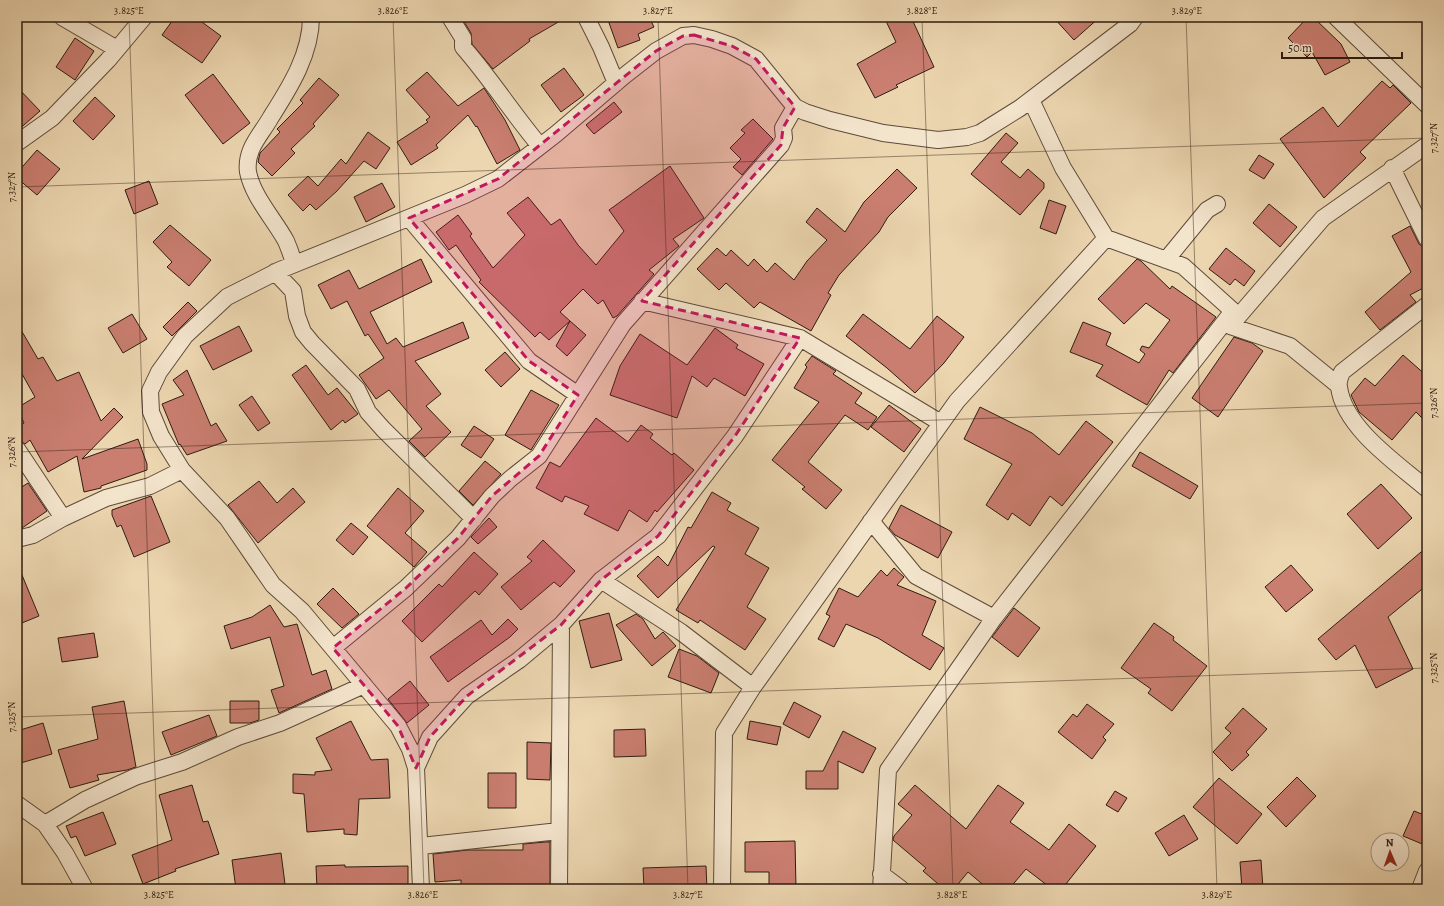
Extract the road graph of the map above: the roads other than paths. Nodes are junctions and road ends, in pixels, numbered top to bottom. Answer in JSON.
{"nodes":[{"id":1,"x":62,"y":17,"type":"edge"},
{"id":2,"x":144,"y":17,"type":"edge"},
{"id":3,"x":312,"y":17,"type":"edge"},
{"id":4,"x":450,"y":17,"type":"edge"},
{"id":5,"x":586,"y":17,"type":"edge"},
{"id":6,"x":1135,"y":17,"type":"edge"},
{"id":7,"x":1336,"y":17,"type":"edge"},
{"id":8,"x":117,"y":49,"type":"junction"},
{"id":9,"x":616,"y":83,"type":"junction"},
{"id":10,"x":1031,"y":100,"type":"junction"},
{"id":11,"x":1427,"y":105,"type":"edge"},
{"id":12,"x":795,"y":107,"type":"junction"},
{"id":13,"x":17,"y":143,"type":"edge"},
{"id":14,"x":1427,"y":145,"type":"edge"},
{"id":15,"x":540,"y":146,"type":"junction"},
{"id":16,"x":1392,"y":168,"type":"junction"},
{"id":17,"x":1217,"y":204,"type":"dead end"},
{"id":18,"x":409,"y":218,"type":"junction"},
{"id":19,"x":1106,"y":238,"type":"junction"},
{"id":20,"x":1427,"y":239,"type":"edge"},
{"id":21,"x":1166,"y":260,"type":"junction"},
{"id":22,"x":294,"y":264,"type":"junction"},
{"id":23,"x":275,"y":272,"type":"junction"},
{"id":24,"x":642,"y":302,"type":"junction"},
{"id":25,"x":1427,"y":305,"type":"edge"},
{"id":26,"x":1231,"y":318,"type":"junction"},
{"id":27,"x":800,"y":338,"type":"junction"},
{"id":28,"x":1338,"y":386,"type":"junction"},
{"id":29,"x":578,"y":395,"type":"junction"},
{"id":30,"x":941,"y":423,"type":"junction"},
{"id":31,"x":17,"y":449,"type":"edge"},
{"id":32,"x":182,"y":470,"type":"junction"},
{"id":33,"x":1427,"y":489,"type":"edge"},
{"id":34,"x":63,"y":518,"type":"junction"},
{"id":35,"x":474,"y":519,"type":"junction"},
{"id":36,"x":871,"y":521,"type":"junction"},
{"id":37,"x":17,"y":539,"type":"edge"},
{"id":38,"x":601,"y":580,"type":"junction"},
{"id":39,"x":994,"y":618,"type":"junction"},
{"id":40,"x":561,"y":625,"type":"junction"},
{"id":41,"x":333,"y":648,"type":"junction"},
{"id":42,"x":364,"y":685,"type":"junction"},
{"id":43,"x":753,"y":687,"type":"junction"},
{"id":44,"x":416,"y":768,"type":"junction"},
{"id":45,"x":17,"y":804,"type":"edge"},
{"id":46,"x":45,"y":824,"type":"junction"},
{"id":47,"x":559,"y":831,"type":"junction"},
{"id":48,"x":421,"y":846,"type":"junction"},
{"id":49,"x":1427,"y":871,"type":"edge"},
{"id":50,"x":881,"y":881,"type":"edge"},
{"id":51,"x":85,"y":889,"type":"edge"},
{"id":52,"x":421,"y":889,"type":"edge"},
{"id":53,"x":559,"y":889,"type":"edge"},
{"id":54,"x":722,"y":889,"type":"edge"},
{"id":55,"x":901,"y":889,"type":"edge"},
{"id":56,"x":1420,"y":889,"type":"edge"}],
"edges":[{"from":1,"to":8,"type":"street"},
{"from":2,"to":8,"type":"street"},
{"from":3,"to":22,"type":"street"},
{"from":4,"to":15,"type":"street"},
{"from":5,"to":9,"type":"street"},
{"from":6,"to":10,"type":"street"},
{"from":7,"to":11,"type":"street"},
{"from":8,"to":13,"type":"street"},
{"from":9,"to":12,"type":"street"},
{"from":9,"to":15,"type":"street"},
{"from":10,"to":12,"type":"street"},
{"from":10,"to":19,"type":"street"},
{"from":12,"to":24,"type":"street"},
{"from":14,"to":16,"type":"street"},
{"from":15,"to":18,"type":"street"},
{"from":16,"to":20,"type":"street"},
{"from":16,"to":26,"type":"street"},
{"from":17,"to":21,"type":"street"},
{"from":18,"to":22,"type":"street"},
{"from":18,"to":29,"type":"street"},
{"from":19,"to":21,"type":"street"},
{"from":19,"to":30,"type":"street"},
{"from":21,"to":26,"type":"street"},
{"from":22,"to":23,"type":"street"},
{"from":23,"to":32,"type":"street"},
{"from":23,"to":35,"type":"street"},
{"from":24,"to":27,"type":"street"},
{"from":24,"to":29,"type":"street"},
{"from":25,"to":28,"type":"street"},
{"from":26,"to":28,"type":"street"},
{"from":26,"to":39,"type":"street"},
{"from":27,"to":30,"type":"street"},
{"from":27,"to":38,"type":"street"},
{"from":28,"to":33,"type":"street"},
{"from":29,"to":35,"type":"street"},
{"from":30,"to":36,"type":"street"},
{"from":31,"to":34,"type":"street"},
{"from":32,"to":34,"type":"street"},
{"from":32,"to":41,"type":"street"},
{"from":34,"to":37,"type":"street"},
{"from":35,"to":41,"type":"street"},
{"from":36,"to":39,"type":"street"},
{"from":36,"to":43,"type":"street"},
{"from":38,"to":40,"type":"street"},
{"from":38,"to":43,"type":"street"},
{"from":39,"to":50,"type":"street"},
{"from":40,"to":44,"type":"street"},
{"from":40,"to":47,"type":"street"},
{"from":41,"to":42,"type":"street"},
{"from":42,"to":44,"type":"street"},
{"from":42,"to":46,"type":"street"},
{"from":43,"to":54,"type":"street"},
{"from":44,"to":48,"type":"street"},
{"from":45,"to":46,"type":"street"},
{"from":46,"to":51,"type":"street"},
{"from":47,"to":48,"type":"street"},
{"from":47,"to":53,"type":"street"},
{"from":48,"to":52,"type":"street"},
{"from":49,"to":56,"type":"street"},
{"from":50,"to":55,"type":"street"}]}
